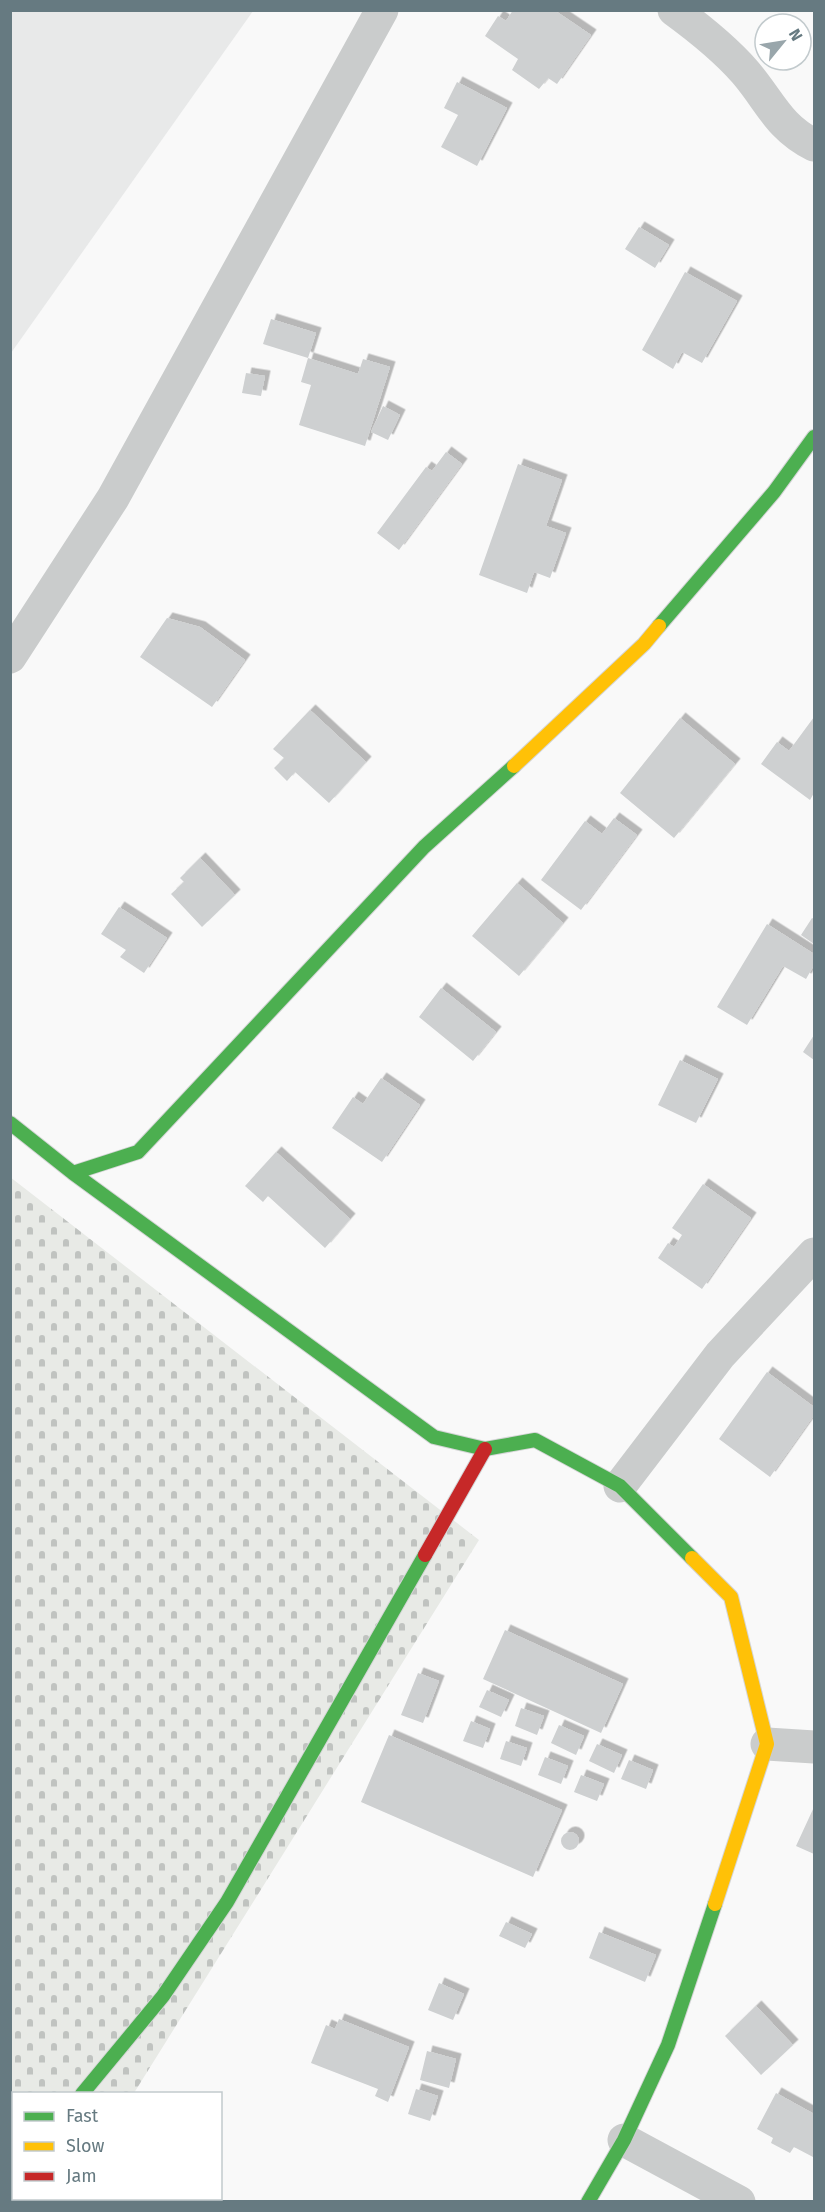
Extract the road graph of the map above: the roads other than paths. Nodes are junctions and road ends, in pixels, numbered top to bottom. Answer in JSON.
{"nodes":[{"id":1,"x":382,"y":10,"type":"edge"},
{"id":2,"x":674,"y":10,"type":"edge"},
{"id":3,"x":814,"y":145,"type":"edge"},
{"id":4,"x":814,"y":437,"type":"edge"},
{"id":5,"x":10,"y":657,"type":"edge"},
{"id":6,"x":10,"y":1123,"type":"edge"},
{"id":7,"x":73,"y":1173,"type":"junction"},
{"id":8,"x":814,"y":1254,"type":"edge"},
{"id":9,"x":485,"y":1449,"type":"junction"},
{"id":10,"x":620,"y":1486,"type":"junction"},
{"id":11,"x":767,"y":1744,"type":"junction"},
{"id":12,"x":814,"y":1747,"type":"edge"},
{"id":13,"x":84,"y":2092,"type":"edge"},
{"id":14,"x":624,"y":2140,"type":"junction"},
{"id":15,"x":588,"y":2202,"type":"edge"},
{"id":16,"x":739,"y":2202,"type":"edge"}],
"edges":[{"from":1,"to":5,"type":"street"},
{"from":2,"to":3,"type":"street"},
{"from":4,"to":7,"type":"main road"},
{"from":6,"to":7,"type":"main road"},
{"from":7,"to":9,"type":"main road"},
{"from":8,"to":10,"type":"street"},
{"from":9,"to":10,"type":"main road"},
{"from":9,"to":13,"type":"main road"},
{"from":10,"to":11,"type":"main road"},
{"from":11,"to":12,"type":"street"},
{"from":11,"to":14,"type":"main road"},
{"from":14,"to":15,"type":"main road"},
{"from":14,"to":16,"type":"street"}]}
